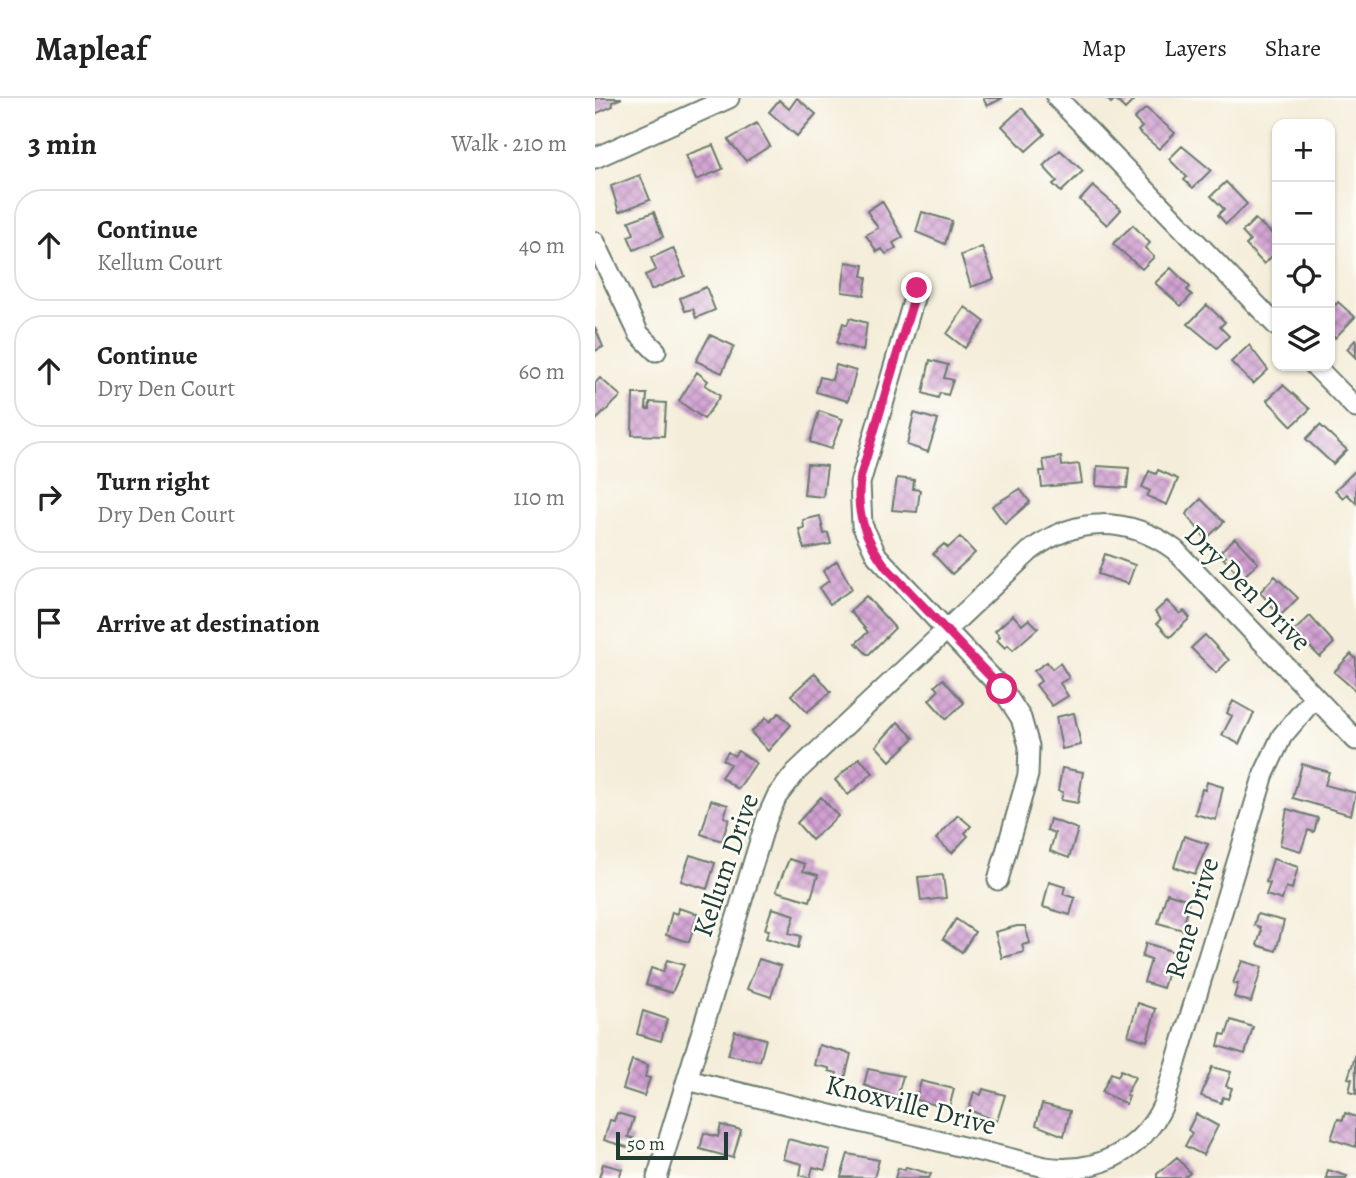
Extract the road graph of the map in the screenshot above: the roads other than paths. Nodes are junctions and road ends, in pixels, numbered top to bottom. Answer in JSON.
{"nodes":[{"id":1,"x":729,"y":98,"type":"edge"},
{"id":2,"x":1057,"y":98,"type":"edge"},
{"id":3,"x":595,"y":158,"type":"edge"},
{"id":4,"x":595,"y":242,"type":"edge"},
{"id":5,"x":917,"y":288,"type":"dead end"},
{"id":6,"x":1272,"y":321,"type":"edge"},
{"id":7,"x":656,"y":351,"type":"dead end"},
{"id":8,"x":1320,"y":371,"type":"edge"},
{"id":9,"x":1356,"y":408,"type":"edge"},
{"id":10,"x":946,"y":631,"type":"junction"},
{"id":11,"x":1315,"y":697,"type":"junction"},
{"id":12,"x":1356,"y":740,"type":"edge"},
{"id":13,"x":997,"y":880,"type":"dead end"},
{"id":14,"x":687,"y":1080,"type":"junction"},
{"id":15,"x":1121,"y":1153,"type":"joint"},
{"id":16,"x":657,"y":1178,"type":"edge"}],
"edges":[{"from":1,"to":3,"type":"street"},
{"from":2,"to":6,"type":"street"},
{"from":4,"to":7,"type":"street"},
{"from":5,"to":10,"type":"street"},
{"from":8,"to":9,"type":"street"},
{"from":10,"to":11,"type":"street","name":"Dry Den Drive"},
{"from":10,"to":13,"type":"street"},
{"from":10,"to":14,"type":"street","name":"Kellum Drive"},
{"from":11,"to":12,"type":"street","name":"Dry Den Drive"},
{"from":11,"to":15,"type":"street","name":"Rene Drive"},
{"from":14,"to":15,"type":"street","name":"Knoxville Drive"},
{"from":14,"to":16,"type":"street","name":"Kellum Drive"}]}
